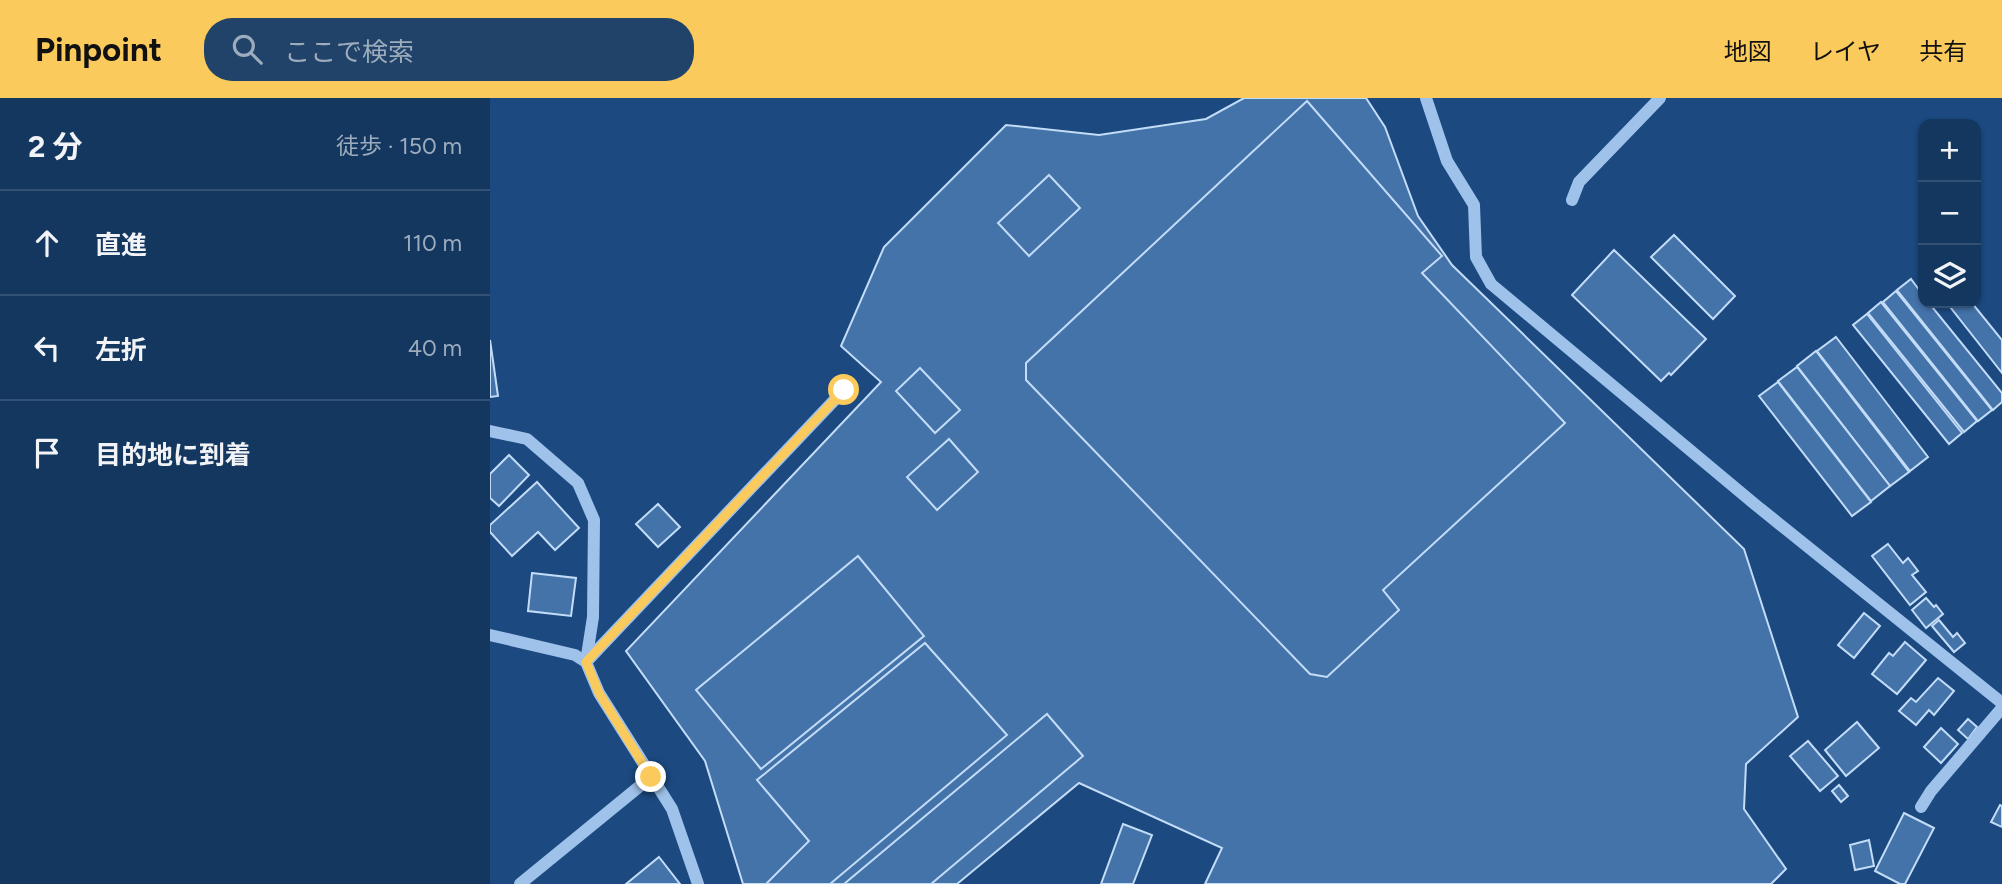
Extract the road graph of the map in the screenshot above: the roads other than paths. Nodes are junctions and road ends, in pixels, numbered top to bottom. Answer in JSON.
{"nodes":[{"id":1,"x":1426,"y":98,"type":"edge"},
{"id":2,"x":1660,"y":98,"type":"edge"},
{"id":3,"x":1572,"y":200,"type":"dead end"},
{"id":4,"x":844,"y":390,"type":"dead end"},
{"id":5,"x":490,"y":431,"type":"edge"},
{"id":6,"x":490,"y":635,"type":"edge"},
{"id":7,"x":586,"y":662,"type":"junction"},
{"id":8,"x":2002,"y":706,"type":"edge"},
{"id":9,"x":651,"y":777,"type":"junction"},
{"id":10,"x":1921,"y":807,"type":"dead end"},
{"id":11,"x":520,"y":884,"type":"edge"},
{"id":12,"x":698,"y":884,"type":"edge"}],
"edges":[{"from":1,"to":8,"type":"street"},
{"from":2,"to":3,"type":"street"},
{"from":4,"to":7,"type":"street"},
{"from":5,"to":7,"type":"street"},
{"from":6,"to":7,"type":"street"},
{"from":7,"to":9,"type":"street"},
{"from":8,"to":10,"type":"street"},
{"from":9,"to":11,"type":"street"},
{"from":9,"to":12,"type":"street"}]}
